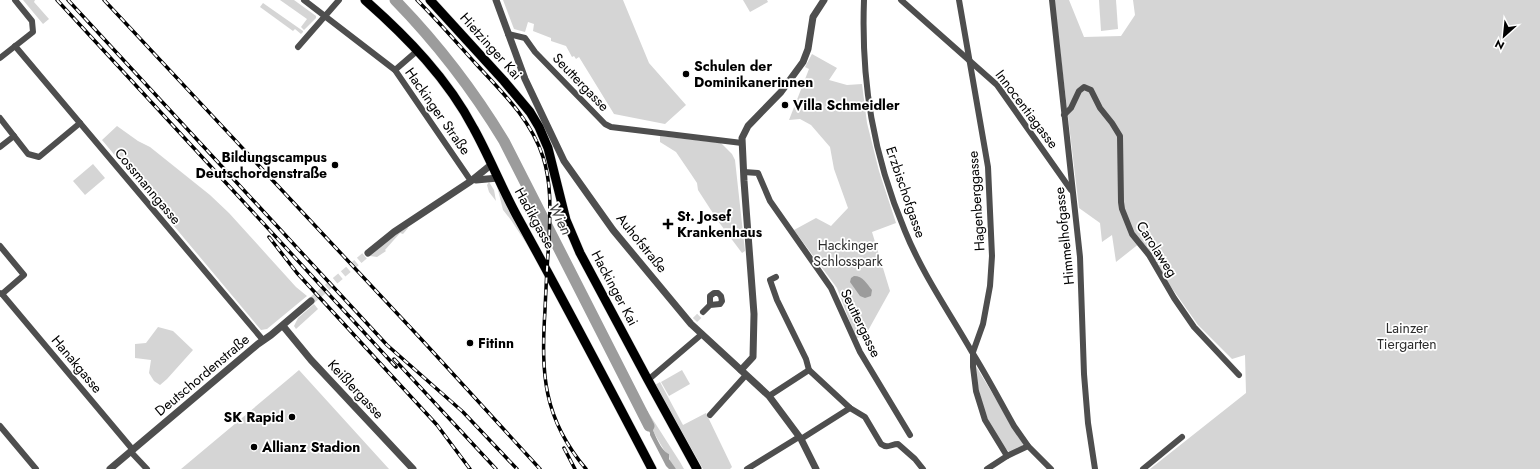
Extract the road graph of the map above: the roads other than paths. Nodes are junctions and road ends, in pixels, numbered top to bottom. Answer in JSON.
{"nodes":[{"id":1,"x":15,"y":0,"type":"edge"},
{"id":2,"x":304,"y":0,"type":"edge"},
{"id":3,"x":339,"y":0,"type":"edge"},
{"id":4,"x":365,"y":0,"type":"edge"},
{"id":5,"x":430,"y":0,"type":"edge"},
{"id":6,"x":496,"y":0,"type":"edge"},
{"id":7,"x":824,"y":0,"type":"edge"},
{"id":8,"x":864,"y":0,"type":"edge"},
{"id":9,"x":901,"y":0,"type":"edge"},
{"id":10,"x":959,"y":0,"type":"edge"},
{"id":11,"x":1052,"y":0,"type":"edge"},
{"id":12,"x":326,"y":15,"type":"junction"},
{"id":13,"x":508,"y":34,"type":"junction"},
{"id":14,"x":15,"y":46,"type":"junction"},
{"id":15,"x":298,"y":47,"type":"dead end"},
{"id":16,"x":417,"y":51,"type":"junction"},
{"id":17,"x":0,"y":58,"type":"edge"},
{"id":18,"x":969,"y":59,"type":"junction"},
{"id":19,"x":396,"y":70,"type":"junction"},
{"id":20,"x":530,"y":112,"type":"joint"},
{"id":21,"x":1064,"y":115,"type":"junction"},
{"id":22,"x":0,"y":118,"type":"edge"},
{"id":23,"x":80,"y":123,"type":"junction"},
{"id":24,"x":14,"y":136,"type":"junction"},
{"id":25,"x":742,"y":143,"type":"junction"},
{"id":26,"x":0,"y":147,"type":"edge"},
{"id":27,"x":492,"y":164,"type":"junction"},
{"id":28,"x":744,"y":172,"type":"junction"},
{"id":29,"x":498,"y":178,"type":"junction"},
{"id":30,"x":472,"y":181,"type":"junction"},
{"id":31,"x":1072,"y":192,"type":"junction"},
{"id":32,"x":0,"y":246,"type":"edge"},
{"id":33,"x":368,"y":253,"type":"tunnel mouth"},
{"id":34,"x":776,"y":277,"type":"dead end"},
{"id":35,"x":1,"y":294,"type":"edge"},
{"id":36,"x":311,"y":301,"type":"tunnel mouth"},
{"id":37,"x":710,"y":305,"type":"dead end"},
{"id":38,"x":703,"y":312,"type":"tunnel mouth"},
{"id":39,"x":283,"y":326,"type":"junction"},
{"id":40,"x":702,"y":334,"type":"junction"},
{"id":41,"x":263,"y":340,"type":"junction"},
{"id":42,"x":973,"y":352,"type":"junction"},
{"id":43,"x":809,"y":370,"type":"junction"},
{"id":44,"x":744,"y":372,"type":"junction"},
{"id":45,"x":1240,"y":375,"type":"dead end"},
{"id":46,"x":648,"y":380,"type":"junction"},
{"id":47,"x":769,"y":396,"type":"junction"},
{"id":48,"x":850,"y":408,"type":"junction"},
{"id":49,"x":710,"y":415,"type":"dead end"},
{"id":50,"x":0,"y":426,"type":"edge"},
{"id":51,"x":910,"y":435,"type":"dead end"},
{"id":52,"x":1182,"y":437,"type":"dead end"},
{"id":53,"x":800,"y":438,"type":"junction"},
{"id":54,"x":1028,"y":446,"type":"junction"},
{"id":55,"x":132,"y":451,"type":"junction"},
{"id":56,"x":1007,"y":456,"type":"junction"},
{"id":57,"x":36,"y":469,"type":"edge"},
{"id":58,"x":110,"y":469,"type":"edge"},
{"id":59,"x":147,"y":469,"type":"edge"},
{"id":60,"x":413,"y":469,"type":"edge"},
{"id":61,"x":652,"y":469,"type":"edge"},
{"id":62,"x":697,"y":469,"type":"edge"},
{"id":63,"x":747,"y":469,"type":"edge"},
{"id":64,"x":816,"y":469,"type":"edge"},
{"id":65,"x":923,"y":469,"type":"edge"},
{"id":66,"x":987,"y":469,"type":"edge"},
{"id":67,"x":1051,"y":469,"type":"edge"},
{"id":68,"x":1095,"y":469,"type":"edge"},
{"id":69,"x":1143,"y":469,"type":"edge"}],
"edges":[{"from":1,"to":14,"type":"street"},
{"from":2,"to":12,"type":"street","name":"Hackinger Straße"},
{"from":3,"to":12,"type":"street"},
{"from":4,"to":16,"type":"main road","name":"Hadikgasse"},
{"from":5,"to":20,"type":"main road","name":"Hietzinger Kai"},
{"from":6,"to":13,"type":"street","name":"Auhofstraße"},
{"from":7,"to":25,"type":"street"},
{"from":8,"to":42,"type":"street","name":"Erzbischofgasse"},
{"from":9,"to":18,"type":"street","name":"Innocentiagasse"},
{"from":10,"to":18,"type":"street","name":"Hagenberggasse"},
{"from":11,"to":21,"type":"street","name":"Himmelhofgasse"},
{"from":12,"to":15,"type":"street"},
{"from":12,"to":19,"type":"street","name":"Hackinger Straße"},
{"from":13,"to":25,"type":"street","name":"Seuttergasse"},
{"from":13,"to":40,"type":"street","name":"Auhofstraße"},
{"from":14,"to":17,"type":"street"},
{"from":14,"to":23,"type":"street","name":"Cossmanngasse"},
{"from":16,"to":19,"type":"street"},
{"from":16,"to":27,"type":"main road","name":"Hadikgasse"},
{"from":18,"to":31,"type":"street","name":"Innocentiagasse"},
{"from":18,"to":42,"type":"street","name":"Hagenberggasse"},
{"from":19,"to":30,"type":"street","name":"Hackinger Straße"},
{"from":20,"to":46,"type":"main road","name":"Hackinger Kai"},
{"from":21,"to":31,"type":"street","name":"Himmelhofgasse"},
{"from":21,"to":45,"type":"street","name":"Carolaweg"},
{"from":22,"to":24,"type":"street"},
{"from":23,"to":24,"type":"street"},
{"from":23,"to":41,"type":"street","name":"Cossmanngasse"},
{"from":24,"to":26,"type":"street"},
{"from":25,"to":28,"type":"street"},
{"from":27,"to":29,"type":"main road","name":"Hadikgasse"},
{"from":27,"to":30,"type":"street"},
{"from":28,"to":44,"type":"street"},
{"from":28,"to":51,"type":"street","name":"Seuttergasse"},
{"from":29,"to":30,"type":"street"},
{"from":29,"to":61,"type":"main road","name":"Hadikgasse"},
{"from":30,"to":33,"type":"street"},
{"from":31,"to":68,"type":"street","name":"Himmelhofgasse"},
{"from":32,"to":35,"type":"street"},
{"from":34,"to":43,"type":"street"},
{"from":35,"to":55,"type":"street","name":"Hanakgasse"},
{"from":36,"to":39,"type":"street","name":"Deutschordenstraße"},
{"from":37,"to":38,"type":"street"},
{"from":39,"to":41,"type":"street","name":"Deutschordenstraße"},
{"from":39,"to":60,"type":"street","name":"Keißlergasse"},
{"from":40,"to":44,"type":"street","name":"Auhofstraße"},
{"from":40,"to":46,"type":"street"},
{"from":41,"to":55,"type":"street","name":"Deutschordenstraße"},
{"from":42,"to":54,"type":"street","name":"Erzbischofgasse"},
{"from":42,"to":56,"type":"street","name":"Erzbischofgasse"},
{"from":43,"to":47,"type":"street"},
{"from":43,"to":48,"type":"street"},
{"from":44,"to":47,"type":"street","name":"Auhofstraße"},
{"from":44,"to":49,"type":"street"},
{"from":46,"to":62,"type":"main road","name":"Hackinger Kai"},
{"from":47,"to":53,"type":"street","name":"Auhofstraße"},
{"from":48,"to":53,"type":"street"},
{"from":48,"to":65,"type":"street"},
{"from":50,"to":57,"type":"street"},
{"from":52,"to":69,"type":"street"},
{"from":53,"to":63,"type":"street"},
{"from":53,"to":64,"type":"street","name":"Auhofstraße"},
{"from":54,"to":56,"type":"street"},
{"from":54,"to":67,"type":"street","name":"Erzbischofgasse"},
{"from":55,"to":58,"type":"street","name":"Deutschordenstraße"},
{"from":55,"to":59,"type":"street","name":"Hanakgasse"},
{"from":56,"to":66,"type":"street"}]}
